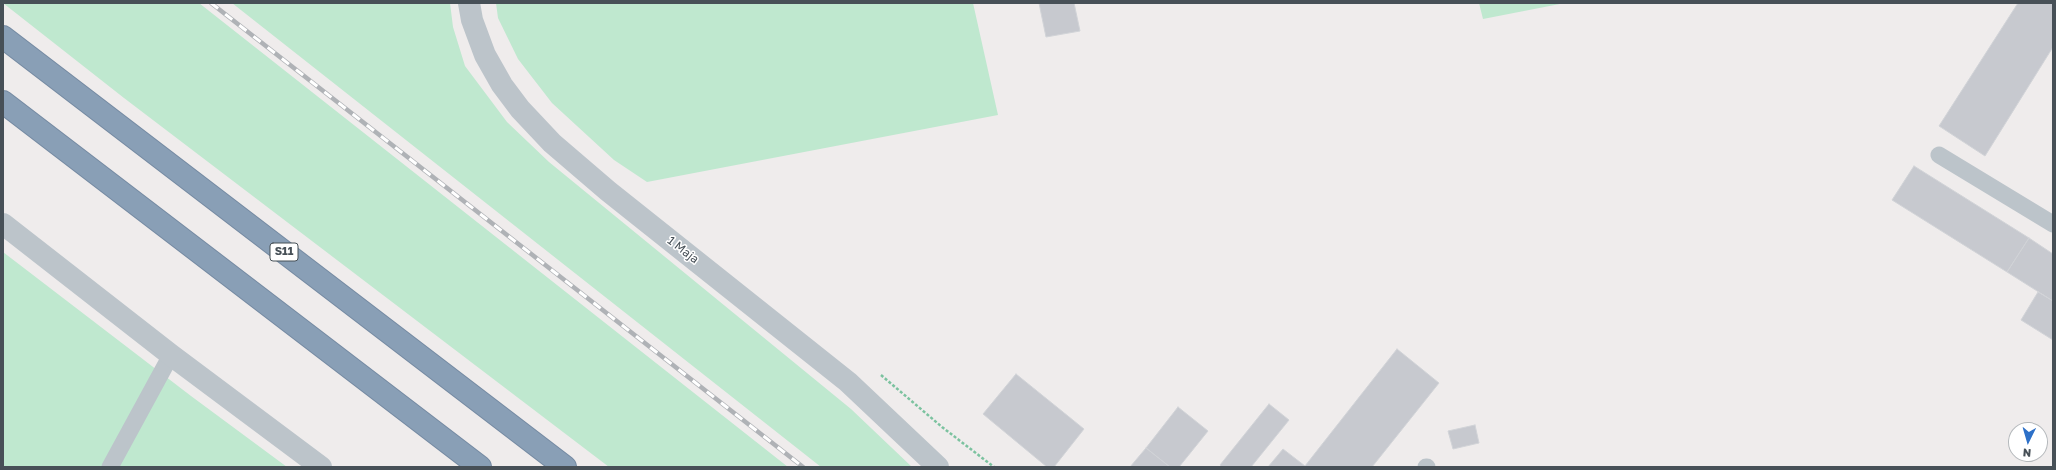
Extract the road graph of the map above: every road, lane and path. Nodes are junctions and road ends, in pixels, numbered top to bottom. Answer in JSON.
{"nodes":[{"id":1,"x":469,"y":3,"type":"edge"},
{"id":2,"x":3,"y":37,"type":"edge"},
{"id":3,"x":3,"y":102,"type":"edge"},
{"id":4,"x":1939,"y":156,"type":"dead end"},
{"id":5,"x":3,"y":224,"type":"edge"},
{"id":6,"x":2053,"y":224,"type":"edge"},
{"id":7,"x":171,"y":355,"type":"junction"},
{"id":8,"x":876,"y":371,"type":"dead end"},
{"id":9,"x":110,"y":467,"type":"edge"},
{"id":10,"x":321,"y":467,"type":"edge"},
{"id":11,"x":480,"y":467,"type":"edge"},
{"id":12,"x":565,"y":467,"type":"edge"},
{"id":13,"x":938,"y":467,"type":"edge"},
{"id":14,"x":994,"y":467,"type":"edge"}],
"edges":[{"from":1,"to":13,"type":"street","name":"1 Maja"},
{"from":2,"to":12,"type":"highway","number":"S11"},
{"from":3,"to":11,"type":"highway"},
{"from":4,"to":6,"type":"lane"},
{"from":5,"to":7,"type":"street"},
{"from":7,"to":9,"type":"lane"},
{"from":7,"to":10,"type":"street"},
{"from":8,"to":14,"type":"path"}]}
